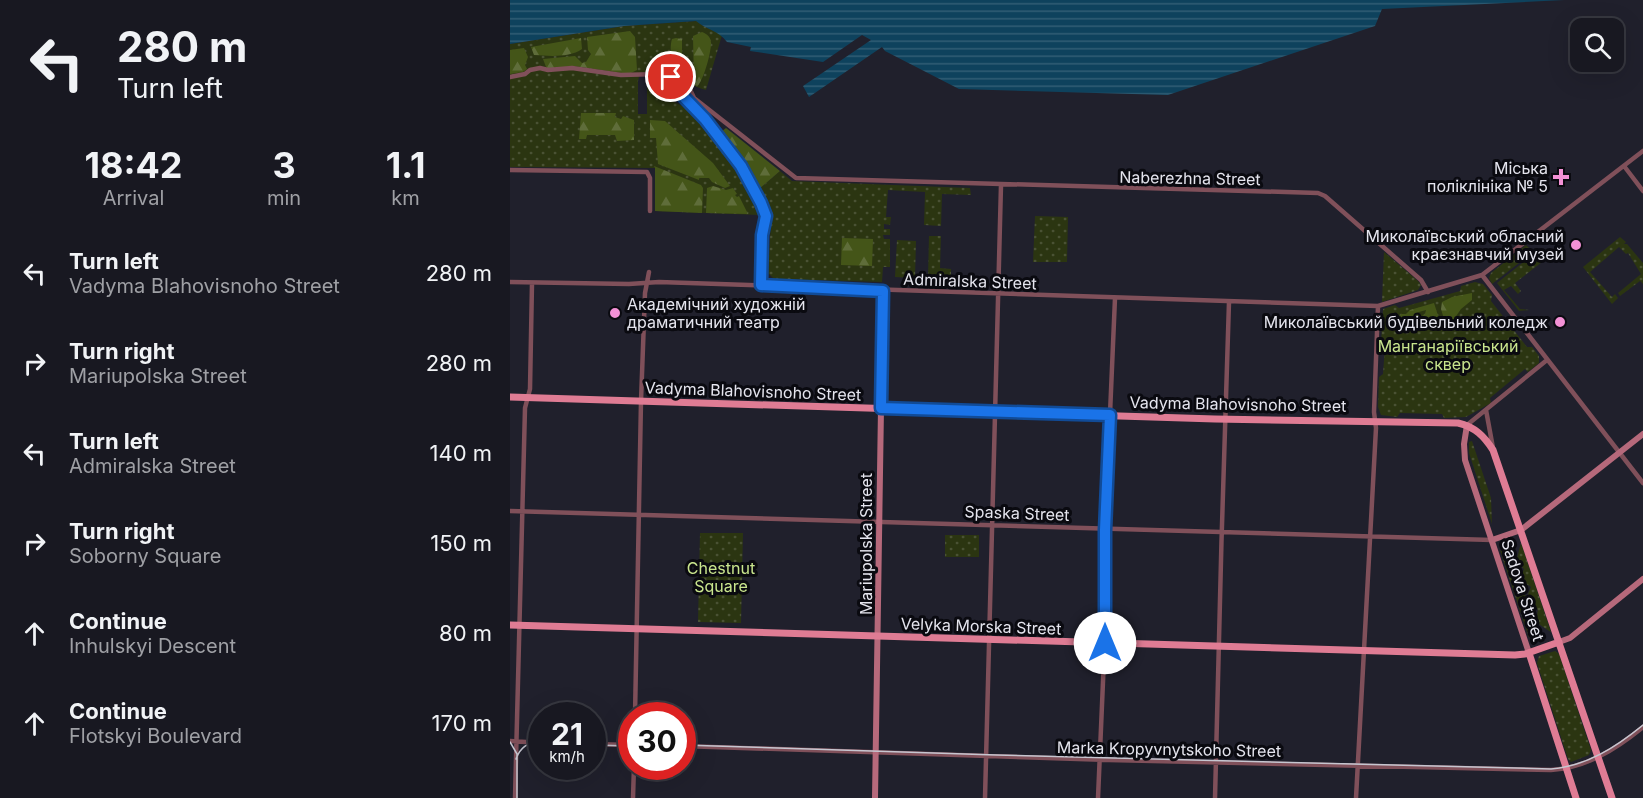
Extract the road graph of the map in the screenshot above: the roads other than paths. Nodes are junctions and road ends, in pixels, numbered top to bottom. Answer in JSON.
{"nodes":[{"id":1,"x":510,"y":77,"type":"edge"},
{"id":2,"x":692,"y":104,"type":"junction"},
{"id":3,"x":1643,"y":151,"type":"edge"},
{"id":4,"x":1624,"y":166,"type":"junction"},
{"id":5,"x":510,"y":170,"type":"edge"},
{"id":6,"x":1001,"y":185,"type":"junction"},
{"id":7,"x":1643,"y":191,"type":"edge"},
{"id":8,"x":650,"y":211,"type":"dead end"},
{"id":9,"x":649,"y":272,"type":"dead end"},
{"id":10,"x":1482,"y":275,"type":"junction"},
{"id":11,"x":510,"y":282,"type":"edge"},
{"id":12,"x":532,"y":283,"type":"junction"},
{"id":13,"x":646,"y":283,"type":"junction"},
{"id":14,"x":761,"y":285,"type":"junction"},
{"id":15,"x":883,"y":291,"type":"junction"},
{"id":16,"x":1428,"y":292,"type":"junction"},
{"id":17,"x":999,"y":293,"type":"junction"},
{"id":18,"x":1115,"y":298,"type":"junction"},
{"id":19,"x":1229,"y":302,"type":"junction"},
{"id":20,"x":1378,"y":306,"type":"junction"},
{"id":21,"x":1547,"y":360,"type":"junction"},
{"id":22,"x":510,"y":397,"type":"edge"},
{"id":23,"x":529,"y":397,"type":"junction"},
{"id":24,"x":640,"y":401,"type":"junction"},
{"id":25,"x":881,"y":408,"type":"junction"},
{"id":26,"x":1486,"y":410,"type":"junction"},
{"id":27,"x":995,"y":412,"type":"junction"},
{"id":28,"x":1110,"y":415,"type":"junction"},
{"id":29,"x":1225,"y":419,"type":"junction"},
{"id":30,"x":1375,"y":421,"type":"junction"},
{"id":31,"x":1467,"y":426,"type":"junction"},
{"id":32,"x":1643,"y":434,"type":"edge"},
{"id":33,"x":1493,"y":450,"type":"junction"},
{"id":34,"x":1620,"y":453,"type":"junction"},
{"id":35,"x":1643,"y":483,"type":"edge"},
{"id":36,"x":510,"y":511,"type":"edge"},
{"id":37,"x":521,"y":512,"type":"junction"},
{"id":38,"x":638,"y":514,"type":"junction"},
{"id":39,"x":878,"y":523,"type":"junction"},
{"id":40,"x":992,"y":526,"type":"junction"},
{"id":41,"x":1105,"y":530,"type":"junction"},
{"id":42,"x":1521,"y":530,"type":"junction"},
{"id":43,"x":1221,"y":532,"type":"junction"},
{"id":44,"x":1370,"y":536,"type":"junction"},
{"id":45,"x":1492,"y":540,"type":"junction"},
{"id":46,"x":1643,"y":579,"type":"edge"},
{"id":47,"x":510,"y":625,"type":"edge"},
{"id":48,"x":520,"y":626,"type":"junction"},
{"id":49,"x":638,"y":629,"type":"junction"},
{"id":50,"x":879,"y":636,"type":"junction"},
{"id":51,"x":990,"y":639,"type":"junction"},
{"id":52,"x":1560,"y":642,"type":"junction"},
{"id":53,"x":1105,"y":643,"type":"junction"},
{"id":54,"x":1220,"y":646,"type":"junction"},
{"id":55,"x":1364,"y":651,"type":"junction"},
{"id":56,"x":1529,"y":653,"type":"junction"},
{"id":57,"x":635,"y":702,"type":"edge"},
{"id":58,"x":1643,"y":727,"type":"edge"},
{"id":59,"x":510,"y":741,"type":"edge"},
{"id":60,"x":517,"y":742,"type":"junction"},
{"id":61,"x":528,"y":742,"type":"edge"},
{"id":62,"x":696,"y":746,"type":"edge"},
{"id":63,"x":876,"y":752,"type":"junction"},
{"id":64,"x":985,"y":756,"type":"junction"},
{"id":65,"x":1598,"y":757,"type":"junction"},
{"id":66,"x":1099,"y":759,"type":"junction"},
{"id":67,"x":1216,"y":762,"type":"junction"},
{"id":68,"x":1358,"y":764,"type":"junction"},
{"id":69,"x":1567,"y":769,"type":"junction"},
{"id":70,"x":634,"y":780,"type":"edge"},
{"id":71,"x":515,"y":798,"type":"edge"},
{"id":72,"x":633,"y":798,"type":"edge"},
{"id":73,"x":875,"y":798,"type":"edge"},
{"id":74,"x":985,"y":798,"type":"edge"},
{"id":75,"x":1098,"y":798,"type":"edge"},
{"id":76,"x":1215,"y":798,"type":"edge"},
{"id":77,"x":1356,"y":798,"type":"edge"},
{"id":78,"x":1576,"y":798,"type":"edge"},
{"id":79,"x":1612,"y":798,"type":"edge"}],
"edges":[{"from":1,"to":2,"type":"street"},
{"from":2,"to":6,"type":"street","name":"Naberezhna Street"},
{"from":2,"to":14,"type":"street"},
{"from":3,"to":4,"type":"street"},
{"from":4,"to":7,"type":"street"},
{"from":4,"to":10,"type":"street"},
{"from":5,"to":8,"type":"street"},
{"from":6,"to":16,"type":"street","name":"Naberezhna Street"},
{"from":6,"to":17,"type":"street"},
{"from":9,"to":13,"type":"street"},
{"from":10,"to":16,"type":"street"},
{"from":10,"to":21,"type":"street"},
{"from":11,"to":12,"type":"street","name":"Admiralska Street"},
{"from":12,"to":13,"type":"street","name":"Admiralska Street"},
{"from":12,"to":23,"type":"street"},
{"from":13,"to":14,"type":"street","name":"Admiralska Street"},
{"from":13,"to":24,"type":"street"},
{"from":14,"to":15,"type":"street","name":"Admiralska Street"},
{"from":15,"to":17,"type":"street","name":"Admiralska Street"},
{"from":15,"to":25,"type":"street","name":"Mariupolska Street"},
{"from":16,"to":20,"type":"street","name":"Admiralska Street"},
{"from":17,"to":18,"type":"street","name":"Admiralska Street"},
{"from":17,"to":27,"type":"street"},
{"from":18,"to":19,"type":"street","name":"Admiralska Street"},
{"from":18,"to":28,"type":"street"},
{"from":19,"to":20,"type":"street","name":"Admiralska Street"},
{"from":19,"to":29,"type":"street"},
{"from":20,"to":30,"type":"street"},
{"from":21,"to":26,"type":"street"},
{"from":21,"to":34,"type":"street"},
{"from":22,"to":23,"type":"main road","name":"Vadyma Blahovisnoho Street"},
{"from":23,"to":24,"type":"main road","name":"Vadyma Blahovisnoho Street"},
{"from":23,"to":37,"type":"street"},
{"from":24,"to":25,"type":"main road","name":"Vadyma Blahovisnoho Street"},
{"from":24,"to":38,"type":"street"},
{"from":25,"to":27,"type":"main road","name":"Vadyma Blahovisnoho Street"},
{"from":25,"to":39,"type":"street","name":"Mariupolska Street"},
{"from":26,"to":31,"type":"street"},
{"from":26,"to":33,"type":"street","name":"Sadova Street"},
{"from":27,"to":28,"type":"main road","name":"Vadyma Blahovisnoho Street"},
{"from":27,"to":40,"type":"street"},
{"from":28,"to":29,"type":"main road","name":"Vadyma Blahovisnoho Street"},
{"from":28,"to":41,"type":"street"},
{"from":29,"to":30,"type":"main road","name":"Vadyma Blahovisnoho Street"},
{"from":29,"to":43,"type":"street"},
{"from":30,"to":31,"type":"main road","name":"Vadyma Blahovisnoho Street"},
{"from":30,"to":44,"type":"street"},
{"from":31,"to":33,"type":"main road","name":"Sadova Street"},
{"from":31,"to":45,"type":"street","name":"Sadova Street"},
{"from":32,"to":34,"type":"street","name":"Spaska Street"},
{"from":33,"to":42,"type":"main road","name":"Sadova Street"},
{"from":34,"to":35,"type":"street"},
{"from":34,"to":42,"type":"street","name":"Spaska Street"},
{"from":36,"to":37,"type":"street","name":"Spaska Street"},
{"from":37,"to":38,"type":"street","name":"Spaska Street"},
{"from":37,"to":48,"type":"street"},
{"from":38,"to":39,"type":"street","name":"Spaska Street"},
{"from":38,"to":49,"type":"street"},
{"from":39,"to":40,"type":"street","name":"Spaska Street"},
{"from":39,"to":50,"type":"street","name":"Mariupolska Street"},
{"from":40,"to":41,"type":"street","name":"Spaska Street"},
{"from":40,"to":51,"type":"street"},
{"from":41,"to":43,"type":"street","name":"Spaska Street"},
{"from":41,"to":53,"type":"street"},
{"from":42,"to":45,"type":"street","name":"Spaska Street"},
{"from":42,"to":52,"type":"main road","name":"Sadova Street"},
{"from":43,"to":44,"type":"street","name":"Spaska Street"},
{"from":43,"to":54,"type":"street"},
{"from":44,"to":45,"type":"street","name":"Spaska Street"},
{"from":44,"to":55,"type":"street"},
{"from":45,"to":56,"type":"street","name":"Sadova Street"},
{"from":46,"to":52,"type":"street","name":"Velyka Morska Street"},
{"from":47,"to":48,"type":"main road","name":"Velyka Morska Street"},
{"from":48,"to":49,"type":"main road","name":"Velyka Morska Street"},
{"from":48,"to":60,"type":"street"},
{"from":49,"to":50,"type":"main road","name":"Velyka Morska Street"},
{"from":49,"to":57,"type":"street"},
{"from":50,"to":51,"type":"main road","name":"Velyka Morska Street"},
{"from":50,"to":63,"type":"street","name":"Mariupolska Street"},
{"from":51,"to":53,"type":"main road","name":"Velyka Morska Street"},
{"from":51,"to":64,"type":"street"},
{"from":52,"to":56,"type":"main road","name":"Velyka Morska Street"},
{"from":52,"to":65,"type":"main road","name":"Sadova Street"},
{"from":53,"to":54,"type":"main road","name":"Velyka Morska Street"},
{"from":53,"to":66,"type":"street"},
{"from":54,"to":55,"type":"main road","name":"Velyka Morska Street"},
{"from":54,"to":67,"type":"street"},
{"from":55,"to":56,"type":"main road","name":"Velyka Morska Street"},
{"from":55,"to":68,"type":"street"},
{"from":56,"to":69,"type":"main road","name":"Sadova Street"},
{"from":58,"to":65,"type":"street","name":"Marka Kropyvnytskoho Street"},
{"from":59,"to":60,"type":"street"},
{"from":60,"to":61,"type":"street"},
{"from":60,"to":71,"type":"street"},
{"from":62,"to":63,"type":"street","name":"Marka Kropyvnytskoho Street"},
{"from":63,"to":64,"type":"street","name":"Marka Kropyvnytskoho Street"},
{"from":63,"to":73,"type":"street","name":"Mariupolska Street"},
{"from":64,"to":66,"type":"street","name":"Marka Kropyvnytskoho Street"},
{"from":64,"to":74,"type":"street"},
{"from":65,"to":69,"type":"street","name":"Marka Kropyvnytskoho Street"},
{"from":65,"to":79,"type":"main road","name":"Sadova Street"},
{"from":66,"to":67,"type":"street","name":"Marka Kropyvnytskoho Street"},
{"from":66,"to":75,"type":"street"},
{"from":67,"to":68,"type":"street","name":"Marka Kropyvnytskoho Street"},
{"from":67,"to":76,"type":"street"},
{"from":68,"to":69,"type":"street","name":"Marka Kropyvnytskoho Street"},
{"from":68,"to":77,"type":"street"},
{"from":69,"to":78,"type":"main road","name":"Sadova Street"},
{"from":70,"to":72,"type":"street"}]}
